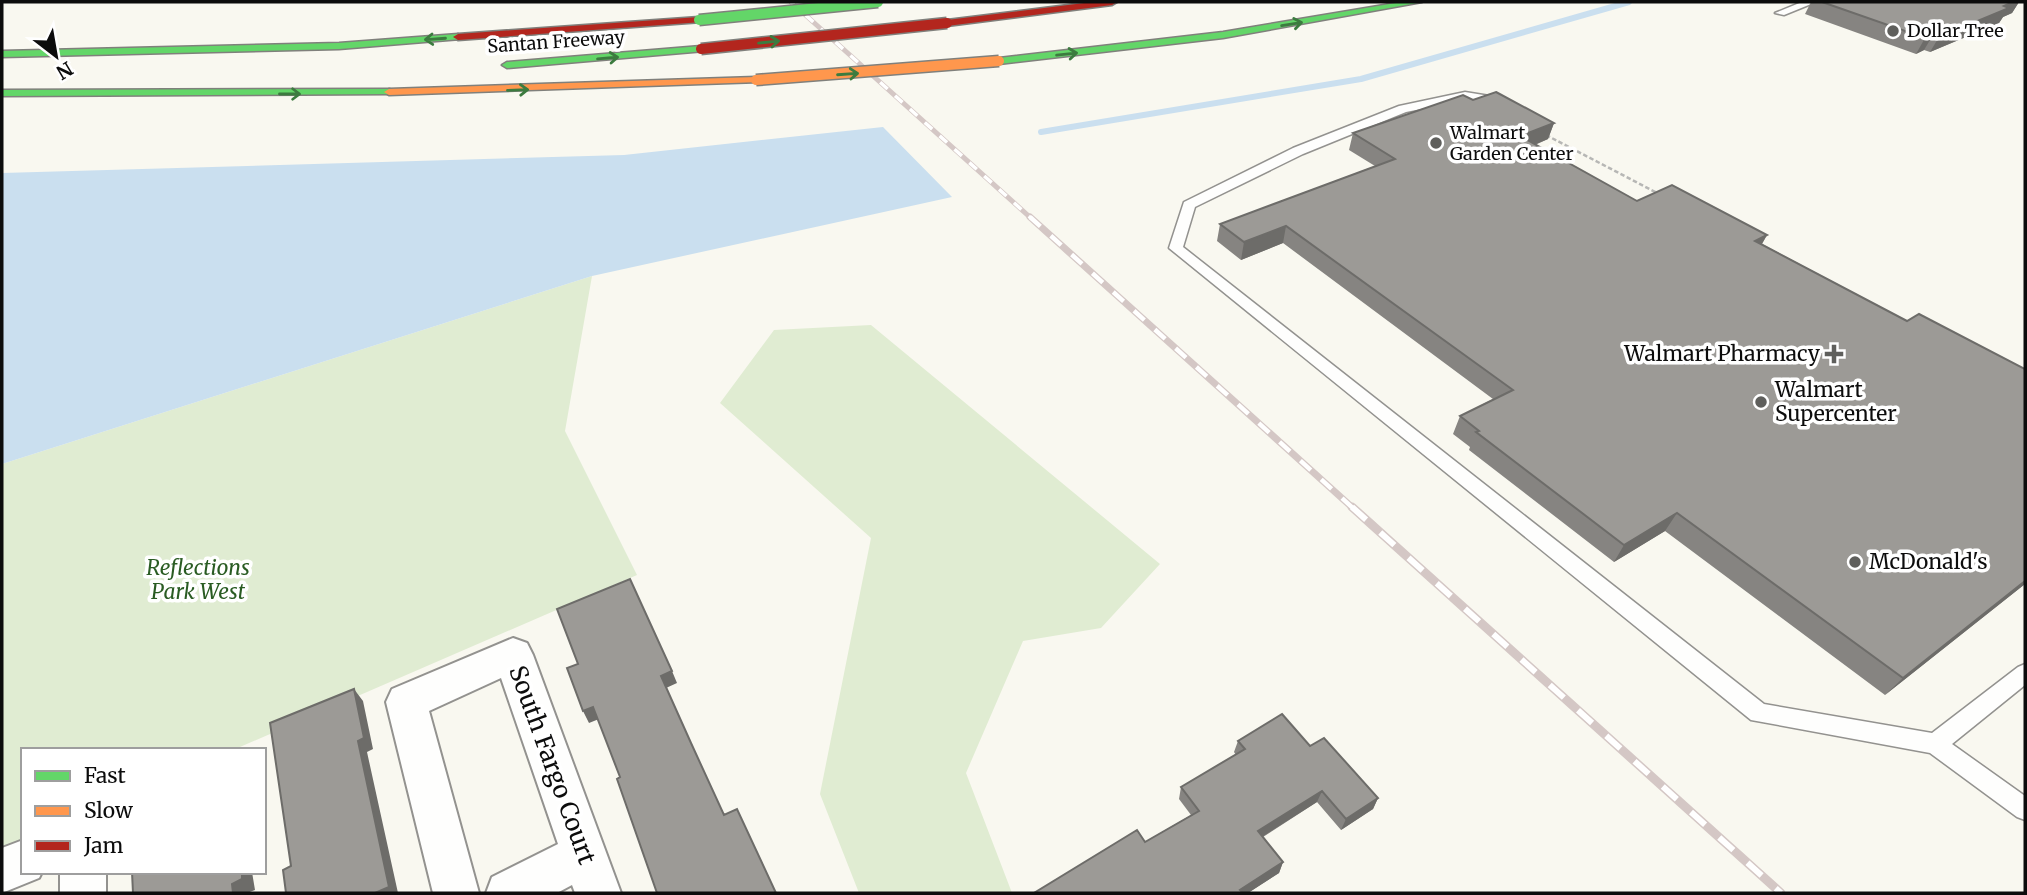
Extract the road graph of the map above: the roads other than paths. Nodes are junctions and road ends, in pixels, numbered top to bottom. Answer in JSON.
{"nodes":[{"id":1,"x":878,"y":2,"type":"edge"},
{"id":2,"x":1112,"y":2,"type":"edge"},
{"id":3,"x":1417,"y":2,"type":"edge"},
{"id":4,"x":1811,"y":2,"type":"edge"},
{"id":5,"x":1780,"y":13,"type":"dead end"},
{"id":6,"x":404,"y":24,"type":"dead end"},
{"id":7,"x":129,"y":53,"type":"junction"},
{"id":8,"x":2,"y":54,"type":"edge"},
{"id":9,"x":486,"y":67,"type":"dead end"},
{"id":10,"x":362,"y":75,"type":"dead end"},
{"id":11,"x":2,"y":91,"type":"edge"},
{"id":12,"x":1502,"y":102,"type":"edge"},
{"id":13,"x":2025,"y":673,"type":"edge"},
{"id":14,"x":1935,"y":744,"type":"junction"},
{"id":15,"x":2025,"y":810,"type":"edge"},
{"id":16,"x":21,"y":863,"type":"edge"},
{"id":17,"x":2,"y":871,"type":"edge"},
{"id":18,"x":83,"y":874,"type":"edge"},
{"id":19,"x":591,"y":874,"type":"edge"},
{"id":20,"x":83,"y":893,"type":"edge"},
{"id":21,"x":456,"y":893,"type":"edge"},
{"id":22,"x":509,"y":893,"type":"edge"}],
"edges":[{"from":1,"to":7,"type":"highway","name":"Santan Freeway","one_way":true,"bridge":true},
{"from":9,"to":2,"type":"highway","name":"Santan Freeway","one_way":true,"bridge":true},
{"from":11,"to":3,"type":"highway","one_way":true,"bridge":true},
{"from":4,"to":5,"type":"lane"},
{"from":6,"to":7,"type":"highway"},
{"from":7,"to":8,"type":"highway","name":"Santan Freeway"},
{"from":10,"to":11,"type":"highway"},
{"from":12,"to":14,"type":"lane"},
{"from":13,"to":14,"type":"lane"},
{"from":14,"to":15,"type":"lane"},
{"from":16,"to":17,"type":"street"},
{"from":18,"to":20,"type":"street"},
{"from":19,"to":21,"type":"street","name":"South Fargo Court"},
{"from":19,"to":22,"type":"street"}]}
